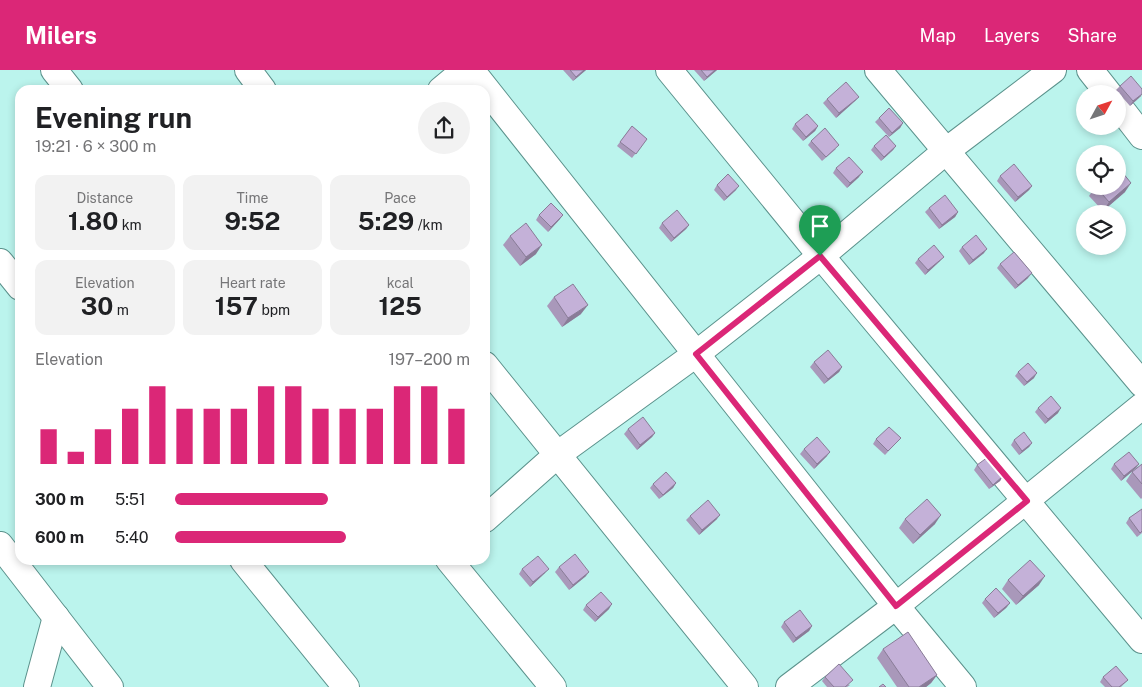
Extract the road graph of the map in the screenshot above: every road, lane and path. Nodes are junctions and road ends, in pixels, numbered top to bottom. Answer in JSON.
{"nodes":[{"id":1,"x":54,"y":70,"type":"edge"},
{"id":2,"x":248,"y":70,"type":"edge"},
{"id":3,"x":464,"y":70,"type":"edge"},
{"id":4,"x":471,"y":70,"type":"edge"},
{"id":5,"x":669,"y":70,"type":"edge"},
{"id":6,"x":878,"y":70,"type":"edge"},
{"id":7,"x":1053,"y":70,"type":"edge"},
{"id":8,"x":1090,"y":70,"type":"edge"},
{"id":9,"x":66,"y":85,"type":"edge"},
{"id":10,"x":260,"y":85,"type":"edge"},
{"id":11,"x":447,"y":85,"type":"edge"},
{"id":12,"x":483,"y":85,"type":"edge"},
{"id":13,"x":1102,"y":85,"type":"edge"},
{"id":14,"x":490,"y":94,"type":"edge"},
{"id":15,"x":1126,"y":115,"type":"edge"},
{"id":16,"x":1142,"y":136,"type":"edge"},
{"id":17,"x":946,"y":151,"type":"junction"},
{"id":18,"x":820,"y":256,"type":"junction"},
{"id":19,"x":0,"y":262,"type":"edge"},
{"id":20,"x":15,"y":280,"type":"edge"},
{"id":21,"x":696,"y":354,"type":"junction"},
{"id":22,"x":490,"y":371,"type":"edge"},
{"id":23,"x":1142,"y":384,"type":"edge"},
{"id":24,"x":1142,"y":406,"type":"edge"},
{"id":25,"x":557,"y":455,"type":"junction"},
{"id":26,"x":1027,"y":501,"type":"junction"},
{"id":27,"x":490,"y":515,"type":"edge"},
{"id":28,"x":0,"y":545,"type":"edge"},
{"id":29,"x":15,"y":564,"type":"edge"},
{"id":30,"x":16,"y":565,"type":"edge"},
{"id":31,"x":247,"y":565,"type":"edge"},
{"id":32,"x":453,"y":565,"type":"edge"},
{"id":33,"x":896,"y":606,"type":"junction"},
{"id":34,"x":56,"y":617,"type":"junction"},
{"id":35,"x":1142,"y":640,"type":"edge"},
{"id":36,"x":37,"y":687,"type":"edge"},
{"id":37,"x":110,"y":687,"type":"edge"},
{"id":38,"x":346,"y":687,"type":"edge"},
{"id":39,"x":553,"y":687,"type":"edge"},
{"id":40,"x":745,"y":687,"type":"edge"},
{"id":41,"x":789,"y":687,"type":"edge"},
{"id":42,"x":963,"y":687,"type":"edge"}],
"edges":[{"from":1,"to":9,"type":"street"},
{"from":2,"to":10,"type":"street"},
{"from":3,"to":11,"type":"street"},
{"from":4,"to":12,"type":"street"},
{"from":5,"to":18,"type":"street"},
{"from":6,"to":17,"type":"street"},
{"from":7,"to":17,"type":"street"},
{"from":8,"to":13,"type":"street"},
{"from":14,"to":21,"type":"street"},
{"from":15,"to":16,"type":"street"},
{"from":17,"to":18,"type":"street"},
{"from":17,"to":23,"type":"street"},
{"from":18,"to":21,"type":"street"},
{"from":18,"to":26,"type":"street"},
{"from":19,"to":20,"type":"street"},
{"from":21,"to":25,"type":"street"},
{"from":21,"to":33,"type":"street"},
{"from":22,"to":25,"type":"street"},
{"from":24,"to":26,"type":"street"},
{"from":25,"to":27,"type":"street"},
{"from":25,"to":40,"type":"street"},
{"from":26,"to":33,"type":"street"},
{"from":26,"to":35,"type":"street"},
{"from":28,"to":29,"type":"street"},
{"from":30,"to":34,"type":"street"},
{"from":31,"to":38,"type":"street"},
{"from":32,"to":39,"type":"street"},
{"from":33,"to":41,"type":"street"},
{"from":33,"to":42,"type":"street"},
{"from":34,"to":36,"type":"street"},
{"from":34,"to":37,"type":"street"}]}
